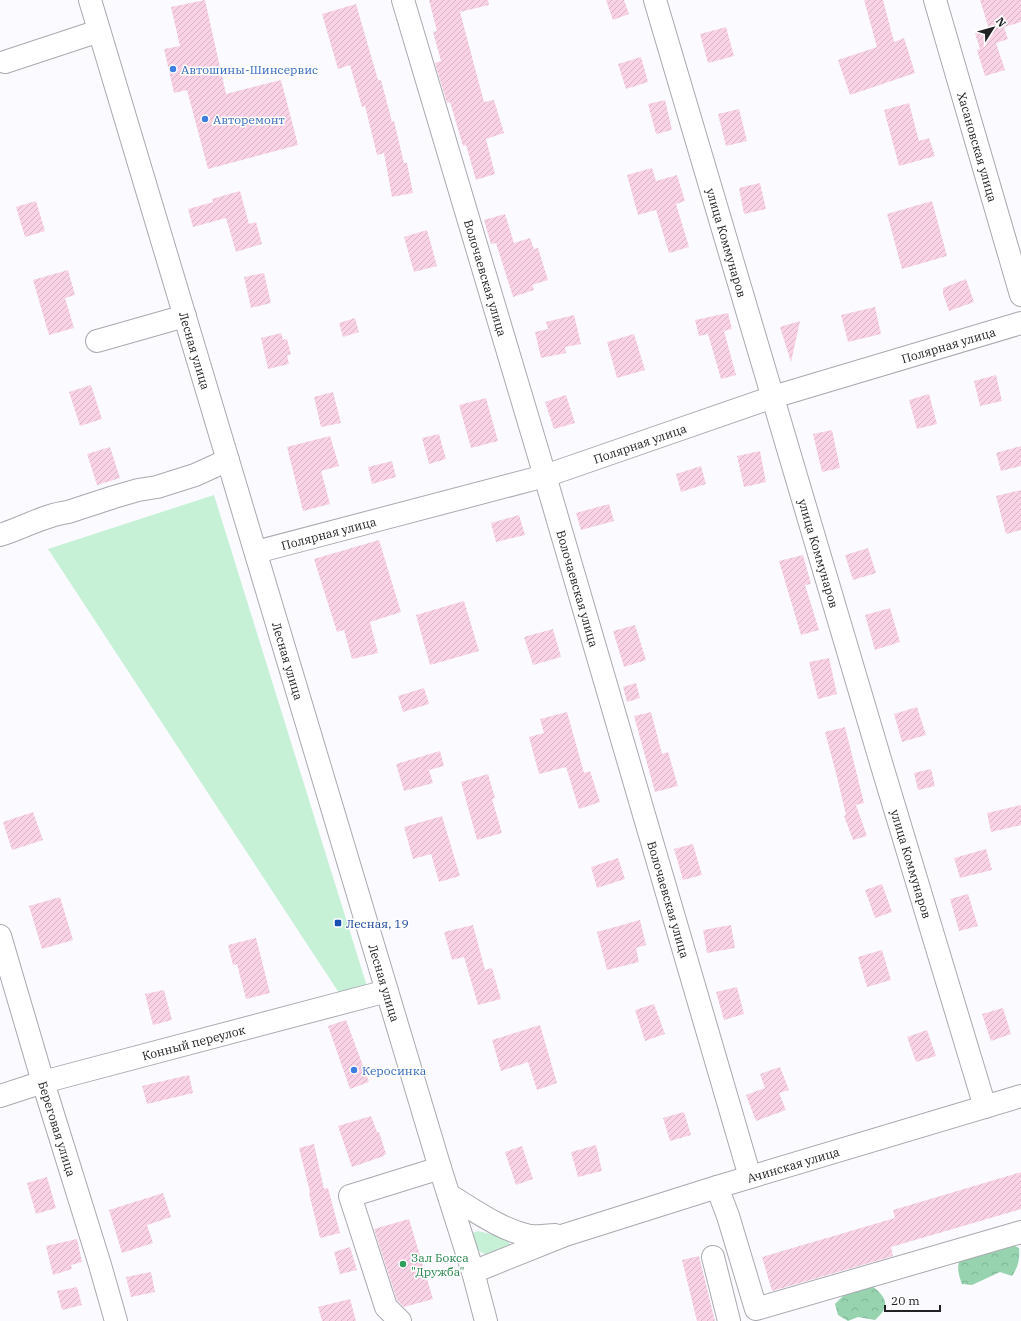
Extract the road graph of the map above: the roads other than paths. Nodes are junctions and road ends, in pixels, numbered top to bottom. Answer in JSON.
{"nodes":[{"id":1,"x":90,"y":0,"type":"edge"},
{"id":2,"x":402,"y":0,"type":"edge"},
{"id":3,"x":655,"y":0,"type":"edge"},
{"id":4,"x":935,"y":0,"type":"edge"},
{"id":5,"x":99,"y":31,"type":"junction"},
{"id":6,"x":5,"y":62,"type":"dead end"},
{"id":7,"x":1021,"y":295,"type":"edge"},
{"id":8,"x":185,"y":316,"type":"junction"},
{"id":9,"x":1021,"y":323,"type":"edge"},
{"id":10,"x":97,"y":340,"type":"dead end"},
{"id":11,"x":773,"y":397,"type":"junction"},
{"id":12,"x":228,"y":460,"type":"junction"},
{"id":13,"x":545,"y":476,"type":"junction"},
{"id":14,"x":0,"y":535,"type":"edge"},
{"id":15,"x":256,"y":552,"type":"junction"},
{"id":16,"x":0,"y":936,"type":"edge"},
{"id":17,"x":387,"y":991,"type":"junction"},
{"id":18,"x":43,"y":1082,"type":"junction"},
{"id":19,"x":0,"y":1096,"type":"edge"},
{"id":20,"x":1021,"y":1096,"type":"edge"},
{"id":21,"x":985,"y":1107,"type":"junction"},
{"id":22,"x":440,"y":1168,"type":"junction"},
{"id":23,"x":750,"y":1178,"type":"junction"},
{"id":24,"x":718,"y":1187,"type":"junction"},
{"id":25,"x":449,"y":1195,"type":"junction"},
{"id":26,"x":1021,"y":1232,"type":"edge"},
{"id":27,"x":565,"y":1235,"type":"junction"},
{"id":28,"x":713,"y":1257,"type":"dead end"},
{"id":29,"x":473,"y":1272,"type":"junction"},
{"id":30,"x":756,"y":1309,"type":"junction"},
{"id":31,"x":729,"y":1319,"type":"edge"},
{"id":32,"x":116,"y":1321,"type":"edge"},
{"id":33,"x":400,"y":1321,"type":"edge"},
{"id":34,"x":486,"y":1321,"type":"edge"}],
"edges":[{"from":1,"to":5,"type":"street","name":"Лесная улица"},
{"from":2,"to":13,"type":"street","name":"Волочаевская улица"},
{"from":3,"to":11,"type":"street","name":"улица Коммунаров"},
{"from":4,"to":7,"type":"street","name":"Хасановская улица"},
{"from":5,"to":6,"type":"street"},
{"from":5,"to":8,"type":"street","name":"Лесная улица"},
{"from":8,"to":10,"type":"street"},
{"from":8,"to":12,"type":"street","name":"Лесная улица"},
{"from":9,"to":11,"type":"street","name":"Полярная улица"},
{"from":11,"to":13,"type":"street","name":"Полярная улица"},
{"from":11,"to":21,"type":"street","name":"улица Коммунаров"},
{"from":12,"to":14,"type":"street"},
{"from":12,"to":15,"type":"street","name":"Лесная улица"},
{"from":13,"to":15,"type":"street","name":"Полярная улица"},
{"from":13,"to":23,"type":"street","name":"Волочаевская улица"},
{"from":15,"to":17,"type":"street","name":"Лесная улица"},
{"from":16,"to":18,"type":"street","name":"Береговая улица"},
{"from":17,"to":18,"type":"street","name":"Конный переулок"},
{"from":17,"to":22,"type":"street","name":"Лесная улица"},
{"from":18,"to":19,"type":"street","name":"Конный переулок"},
{"from":18,"to":32,"type":"street","name":"Береговая улица"},
{"from":20,"to":21,"type":"street","name":"Ачинская улица"},
{"from":21,"to":23,"type":"street","name":"Ачинская улица"},
{"from":22,"to":25,"type":"street","name":"Лесная улица"},
{"from":22,"to":33,"type":"street"},
{"from":23,"to":24,"type":"street","name":"Ачинская улица"},
{"from":24,"to":27,"type":"street","name":"Ачинская улица"},
{"from":24,"to":30,"type":"street"},
{"from":25,"to":27,"type":"street","name":"Ачинская улица"},
{"from":25,"to":29,"type":"street","name":"Лесная улица"},
{"from":26,"to":30,"type":"street"},
{"from":27,"to":29,"type":"street","name":"Ачинская улица"},
{"from":28,"to":31,"type":"street"},
{"from":29,"to":34,"type":"street","name":"Лесная улица"},
{"from":30,"to":31,"type":"street"}]}
